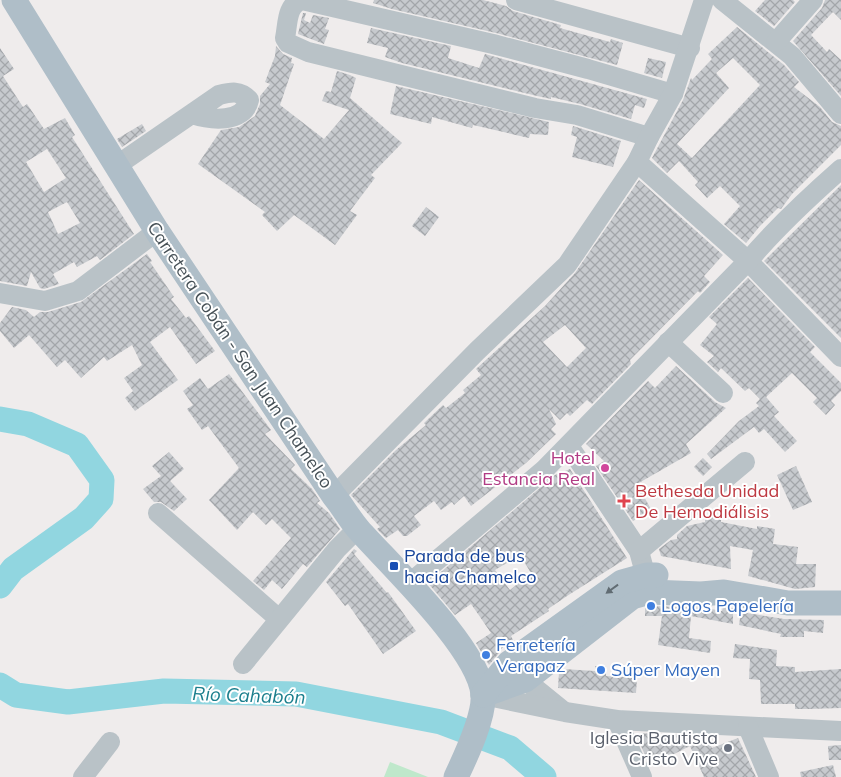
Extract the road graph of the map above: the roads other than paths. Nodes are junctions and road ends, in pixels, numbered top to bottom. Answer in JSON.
{"nodes":[{"id":1,"x":14,"y":0,"type":"edge"},
{"id":2,"x":516,"y":0,"type":"edge"},
{"id":3,"x":704,"y":0,"type":"edge"},
{"id":4,"x":722,"y":0,"type":"edge"},
{"id":5,"x":812,"y":0,"type":"edge"},
{"id":6,"x":291,"y":1,"type":"edge"},
{"id":7,"x":776,"y":42,"type":"junction"},
{"id":8,"x":690,"y":48,"type":"junction"},
{"id":9,"x":672,"y":94,"type":"junction"},
{"id":10,"x":192,"y":114,"type":"dead end"},
{"id":11,"x":841,"y":114,"type":"edge"},
{"id":12,"x":649,"y":136,"type":"junction"},
{"id":13,"x":638,"y":162,"type":"junction"},
{"id":14,"x":116,"y":166,"type":"junction"},
{"id":15,"x":841,"y":169,"type":"edge"},
{"id":16,"x":157,"y":231,"type":"junction"},
{"id":17,"x":748,"y":261,"type":"junction"},
{"id":18,"x":0,"y":293,"type":"edge"},
{"id":19,"x":668,"y":342,"type":"junction"},
{"id":20,"x":841,"y":357,"type":"edge"},
{"id":21,"x":724,"y":393,"type":"dead end"},
{"id":22,"x":569,"y":446,"type":"junction"},
{"id":23,"x":745,"y":462,"type":"dead end"},
{"id":24,"x":334,"y":496,"type":"junction"},
{"id":25,"x":158,"y":513,"type":"dead end"},
{"id":26,"x":358,"y":528,"type":"junction"},
{"id":27,"x":639,"y":551,"type":"junction"},
{"id":28,"x":648,"y":583,"type":"junction"},
{"id":29,"x":409,"y":584,"type":"junction"},
{"id":30,"x":841,"y":603,"type":"edge"},
{"id":31,"x":279,"y":620,"type":"junction"},
{"id":32,"x":243,"y":664,"type":"dead end"},
{"id":33,"x":525,"y":680,"type":"junction"},
{"id":34,"x":482,"y":704,"type":"junction"},
{"id":35,"x":565,"y":712,"type":"junction"},
{"id":36,"x":617,"y":720,"type":"junction"},
{"id":37,"x":748,"y":727,"type":"junction"},
{"id":38,"x":841,"y":731,"type":"edge"},
{"id":39,"x":110,"y":742,"type":"dead end"},
{"id":40,"x":459,"y":771,"type":"edge"},
{"id":41,"x":83,"y":777,"type":"edge"},
{"id":42,"x":642,"y":777,"type":"edge"},
{"id":43,"x":769,"y":777,"type":"edge"}],
"edges":[{"from":1,"to":14,"type":"main road","name":"Carretera Cobán - San Juan Chamelco"},
{"from":2,"to":8,"type":"street"},
{"from":3,"to":8,"type":"street"},
{"from":4,"to":7,"type":"street"},
{"from":5,"to":7,"type":"street"},
{"from":6,"to":9,"type":"street"},
{"from":6,"to":12,"type":"street"},
{"from":7,"to":11,"type":"street"},
{"from":8,"to":9,"type":"street"},
{"from":9,"to":12,"type":"street"},
{"from":10,"to":14,"type":"street"},
{"from":12,"to":13,"type":"street"},
{"from":13,"to":17,"type":"street"},
{"from":13,"to":24,"type":"street"},
{"from":14,"to":16,"type":"main road","name":"Carretera Cobán - San Juan Chamelco"},
{"from":15,"to":17,"type":"street"},
{"from":16,"to":18,"type":"street"},
{"from":16,"to":24,"type":"main road","name":"Carretera Cobán - San Juan Chamelco"},
{"from":17,"to":19,"type":"street"},
{"from":17,"to":20,"type":"street"},
{"from":19,"to":21,"type":"street"},
{"from":19,"to":22,"type":"street"},
{"from":22,"to":27,"type":"street"},
{"from":22,"to":29,"type":"street"},
{"from":23,"to":27,"type":"street"},
{"from":24,"to":26,"type":"main road","name":"Carretera Cobán - San Juan Chamelco"},
{"from":25,"to":31,"type":"street"},
{"from":26,"to":29,"type":"main road","name":"Carretera Cobán - San Juan Chamelco"},
{"from":26,"to":31,"type":"street"},
{"from":27,"to":28,"type":"street"},
{"from":28,"to":30,"type":"main road"},
{"from":28,"to":33,"type":"main road"},
{"from":28,"to":34,"type":"main road","one_way":true},
{"from":29,"to":34,"type":"main road","name":"Carretera Cobán - San Juan Chamelco"},
{"from":31,"to":32,"type":"street"},
{"from":33,"to":34,"type":"main road"},
{"from":33,"to":35,"type":"street"},
{"from":34,"to":35,"type":"street"},
{"from":34,"to":40,"type":"main road"},
{"from":35,"to":36,"type":"street"},
{"from":36,"to":37,"type":"street"},
{"from":36,"to":42,"type":"street"},
{"from":37,"to":38,"type":"street"},
{"from":37,"to":43,"type":"street"},
{"from":39,"to":41,"type":"street"}]}
